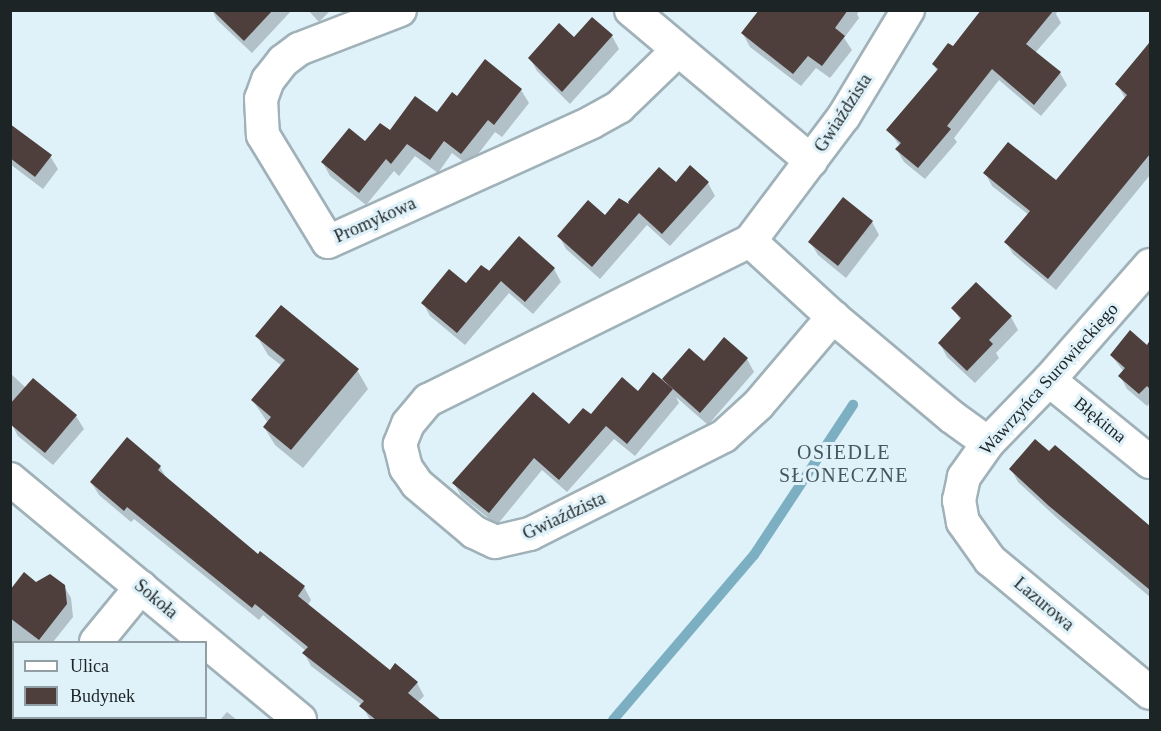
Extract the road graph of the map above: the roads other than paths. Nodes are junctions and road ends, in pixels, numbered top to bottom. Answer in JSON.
{"nodes":[{"id":1,"x":400,"y":10,"type":"edge"},
{"id":2,"x":631,"y":10,"type":"edge"},
{"id":3,"x":908,"y":10,"type":"edge"},
{"id":4,"x":676,"y":51,"type":"junction"},
{"id":5,"x":811,"y":161,"type":"junction"},
{"id":6,"x":750,"y":241,"type":"junction"},
{"id":7,"x":1150,"y":265,"type":"edge"},
{"id":8,"x":833,"y":317,"type":"junction"},
{"id":9,"x":1049,"y":380,"type":"junction"},
{"id":10,"x":988,"y":442,"type":"junction"},
{"id":11,"x":1150,"y":462,"type":"edge"},
{"id":12,"x":10,"y":478,"type":"edge"},
{"id":13,"x":959,"y":500,"type":"joint"},
{"id":14,"x":141,"y":587,"type":"junction"},
{"id":15,"x":97,"y":641,"type":"edge"},
{"id":16,"x":206,"y":641,"type":"edge"},
{"id":17,"x":207,"y":642,"type":"edge"},
{"id":18,"x":1150,"y":693,"type":"edge"},
{"id":19,"x":300,"y":720,"type":"edge"}],
"edges":[{"from":1,"to":4,"type":"street","name":"Promykowa"},
{"from":2,"to":4,"type":"street"},
{"from":3,"to":5,"type":"street","name":"Gwiaździsta"},
{"from":4,"to":5,"type":"street"},
{"from":5,"to":6,"type":"street","name":"Gwiaździsta"},
{"from":6,"to":8,"type":"street"},
{"from":6,"to":8,"type":"street","name":"Gwiaździsta"},
{"from":7,"to":9,"type":"street","name":"Wawrzyńca Surowieckiego"},
{"from":8,"to":10,"type":"street"},
{"from":9,"to":10,"type":"street","name":"Wawrzyńca Surowieckiego"},
{"from":9,"to":11,"type":"street","name":"Błękitna"},
{"from":10,"to":13,"type":"street","name":"Wawrzyńca Surowieckiego"},
{"from":12,"to":14,"type":"street","name":"Sokoła"},
{"from":13,"to":18,"type":"street","name":"Lazurowa"},
{"from":14,"to":15,"type":"street"},
{"from":14,"to":16,"type":"street","name":"Sokoła"},
{"from":17,"to":19,"type":"street","name":"Sokoła"}]}
